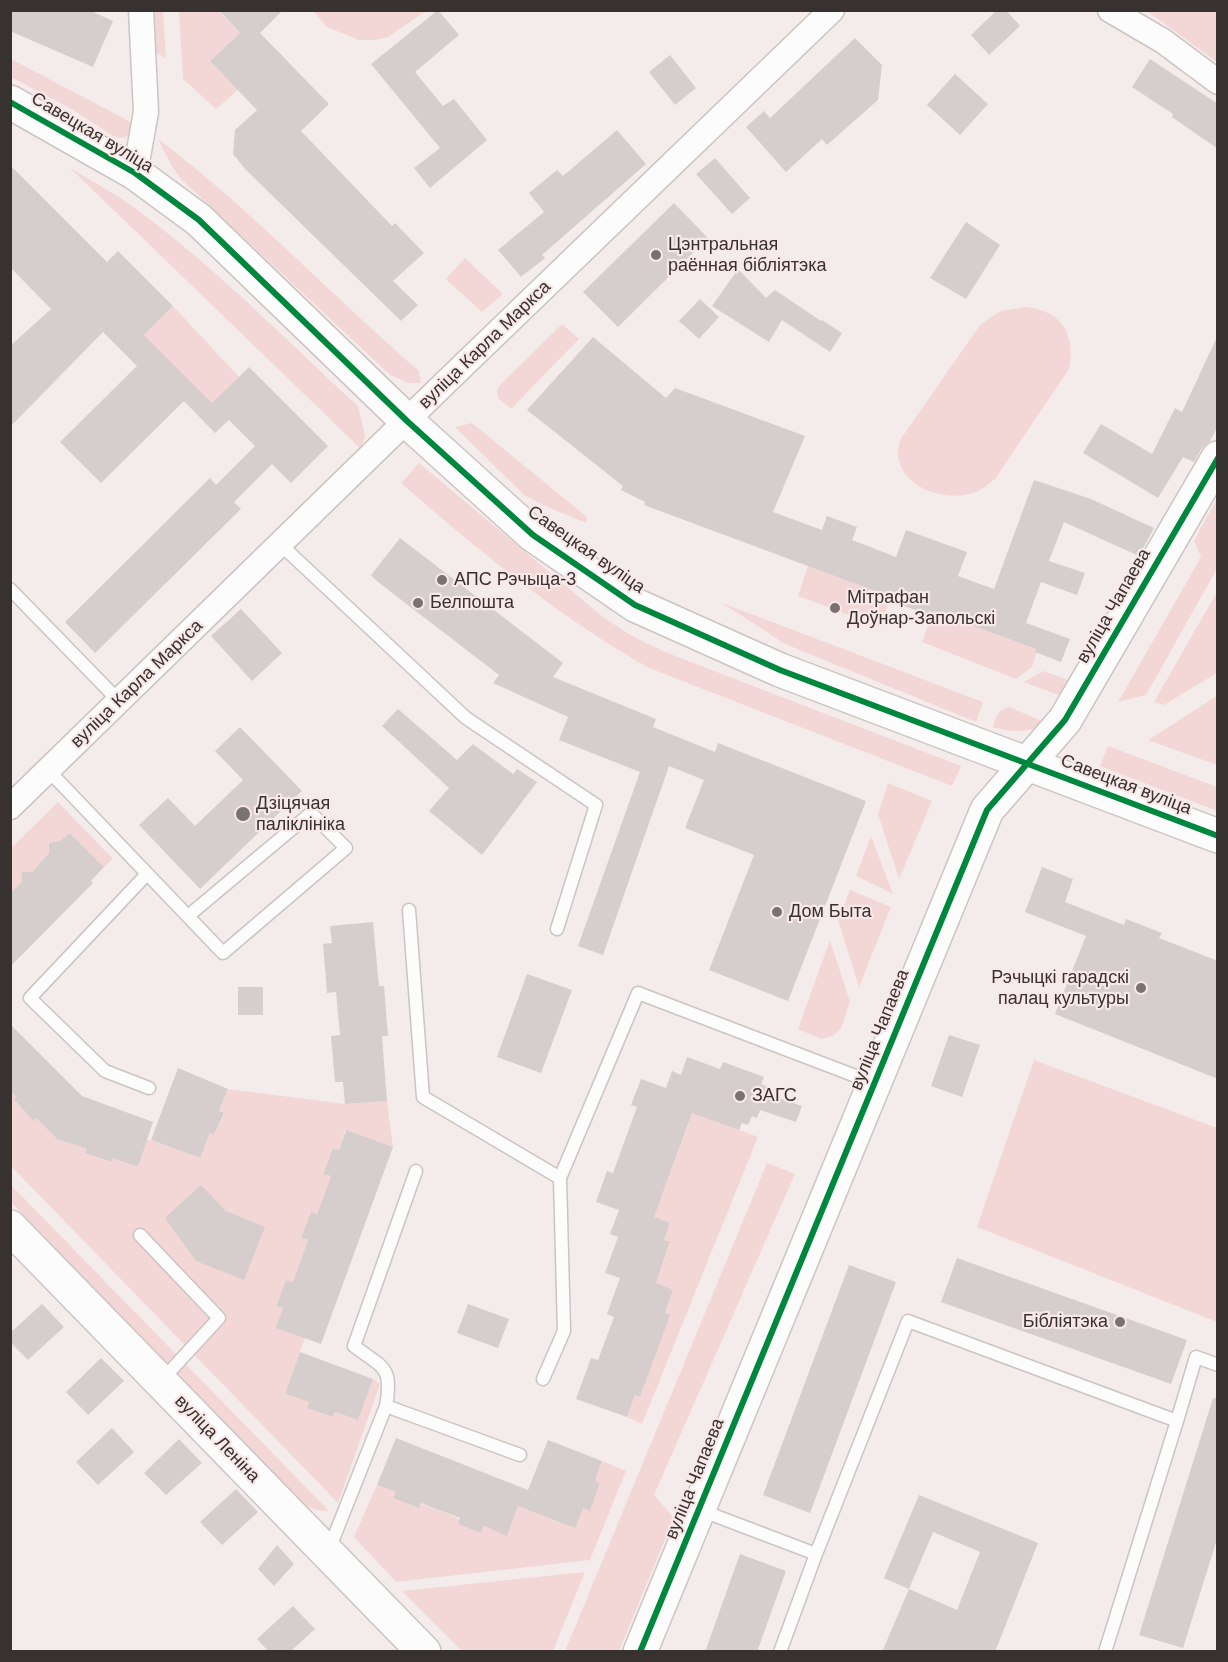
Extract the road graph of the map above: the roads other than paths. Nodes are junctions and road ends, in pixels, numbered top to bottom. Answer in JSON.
{"nodes":[{"id":1,"x":141,"y":10,"type":"edge"},
{"id":2,"x":832,"y":10,"type":"edge"},
{"id":3,"x":1110,"y":10,"type":"edge"},
{"id":4,"x":1218,"y":82,"type":"edge"},
{"id":5,"x":10,"y":102,"type":"edge"},
{"id":6,"x":135,"y":173,"type":"junction"},
{"id":7,"x":407,"y":421,"type":"junction"},
{"id":8,"x":1218,"y":458,"type":"edge"},
{"id":9,"x":280,"y":544,"type":"junction"},
{"id":10,"x":10,"y":589,"type":"edge"},
{"id":11,"x":119,"y":701,"type":"junction"},
{"id":12,"x":1028,"y":763,"type":"junction"},
{"id":13,"x":48,"y":770,"type":"junction"},
{"id":14,"x":10,"y":807,"type":"edge"},
{"id":15,"x":1218,"y":836,"type":"edge"},
{"id":16,"x":147,"y":874,"type":"junction"},
{"id":17,"x":410,"y":910,"type":"dead end"},
{"id":18,"x":188,"y":916,"type":"junction"},
{"id":19,"x":557,"y":929,"type":"dead end"},
{"id":20,"x":875,"y":1083,"type":"junction"},
{"id":21,"x":148,"y":1088,"type":"dead end"},
{"id":22,"x":416,"y":1171,"type":"dead end"},
{"id":23,"x":560,"y":1178,"type":"junction"},
{"id":24,"x":10,"y":1227,"type":"edge"},
{"id":25,"x":141,"y":1235,"type":"dead end"},
{"id":26,"x":1218,"y":1365,"type":"edge"},
{"id":27,"x":543,"y":1379,"type":"dead end"},
{"id":28,"x":161,"y":1381,"type":"junction"},
{"id":29,"x":386,"y":1406,"type":"junction"},
{"id":30,"x":1177,"y":1420,"type":"junction"},
{"id":31,"x":520,"y":1455,"type":"dead end"},
{"id":32,"x":699,"y":1509,"type":"junction"},
{"id":33,"x":328,"y":1553,"type":"junction"},
{"id":34,"x":816,"y":1554,"type":"junction"},
{"id":35,"x":424,"y":1652,"type":"edge"},
{"id":36,"x":640,"y":1652,"type":"edge"},
{"id":37,"x":780,"y":1652,"type":"edge"},
{"id":38,"x":1105,"y":1652,"type":"edge"}],
"edges":[{"from":1,"to":6,"type":"street"},
{"from":2,"to":7,"type":"street","name":"вуліца Карла Маркса"},
{"from":3,"to":4,"type":"street"},
{"from":5,"to":6,"type":"street","name":"Савецкая вуліца"},
{"from":6,"to":7,"type":"street","name":"Савецкая вуліца"},
{"from":7,"to":9,"type":"street","name":"вуліца Карла Маркса"},
{"from":7,"to":12,"type":"street","name":"Савецкая вуліца"},
{"from":8,"to":12,"type":"street","name":"вуліца Чапаева"},
{"from":9,"to":11,"type":"street","name":"вуліца Карла Маркса"},
{"from":9,"to":19,"type":"lane"},
{"from":10,"to":11,"type":"lane"},
{"from":11,"to":13,"type":"street","name":"вуліца Карла Маркса"},
{"from":12,"to":15,"type":"street","name":"Савецкая вуліца"},
{"from":12,"to":20,"type":"street","name":"вуліца Чапаева"},
{"from":13,"to":14,"type":"street","name":"вуліца Карла Маркса"},
{"from":13,"to":16,"type":"lane"},
{"from":16,"to":18,"type":"lane"},
{"from":16,"to":21,"type":"lane"},
{"from":17,"to":23,"type":"lane"},
{"from":18,"to":18,"type":"lane"},
{"from":20,"to":23,"type":"lane"},
{"from":20,"to":32,"type":"street","name":"вуліца Чапаева"},
{"from":22,"to":29,"type":"lane"},
{"from":23,"to":27,"type":"lane"},
{"from":24,"to":28,"type":"street","name":"вуліца Леніна"},
{"from":25,"to":28,"type":"lane"},
{"from":26,"to":30,"type":"lane"},
{"from":28,"to":33,"type":"street","name":"вуліца Леніна"},
{"from":29,"to":31,"type":"lane"},
{"from":29,"to":33,"type":"lane"},
{"from":30,"to":34,"type":"lane"},
{"from":30,"to":38,"type":"lane"},
{"from":32,"to":34,"type":"lane"},
{"from":32,"to":36,"type":"street","name":"вуліца Чапаева"},
{"from":33,"to":35,"type":"street","name":"вуліца Леніна"},
{"from":34,"to":37,"type":"lane"}]}
